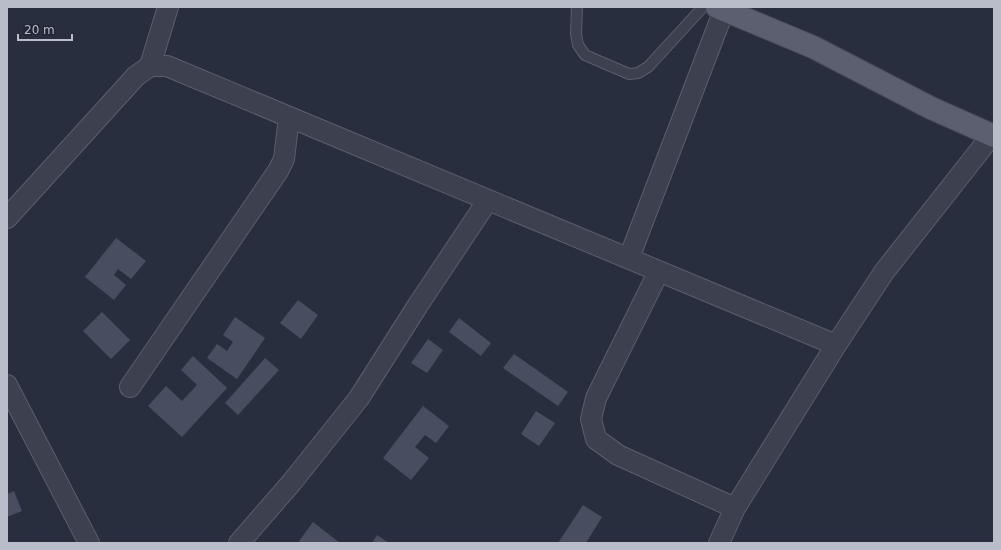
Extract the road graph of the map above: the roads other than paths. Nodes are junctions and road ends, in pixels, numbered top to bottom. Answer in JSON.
{"nodes":[{"id":1,"x":168,"y":7,"type":"edge"},
{"id":2,"x":577,"y":7,"type":"edge"},
{"id":3,"x":715,"y":8,"type":"edge"},
{"id":4,"x":150,"y":66,"type":"junction"},
{"id":5,"x":289,"y":117,"type":"junction"},
{"id":6,"x":993,"y":136,"type":"edge"},
{"id":7,"x":488,"y":200,"type":"junction"},
{"id":8,"x":7,"y":218,"type":"edge"},
{"id":9,"x":629,"y":258,"type":"junction"},
{"id":10,"x":659,"y":271,"type":"junction"},
{"id":11,"x":836,"y":344,"type":"junction"},
{"id":12,"x":7,"y":385,"type":"edge"},
{"id":13,"x":130,"y":387,"type":"dead end"},
{"id":14,"x":735,"y":508,"type":"junction"},
{"id":15,"x":89,"y":543,"type":"edge"},
{"id":16,"x":239,"y":543,"type":"edge"},
{"id":17,"x":719,"y":543,"type":"edge"}],
"edges":[{"from":1,"to":4,"type":"street"},
{"from":2,"to":3,"type":"lane"},
{"from":3,"to":6,"type":"main road"},
{"from":3,"to":9,"type":"street"},
{"from":4,"to":5,"type":"street"},
{"from":4,"to":8,"type":"street"},
{"from":5,"to":7,"type":"street"},
{"from":5,"to":13,"type":"street"},
{"from":6,"to":11,"type":"street"},
{"from":7,"to":9,"type":"street"},
{"from":7,"to":16,"type":"street"},
{"from":9,"to":10,"type":"street"},
{"from":10,"to":11,"type":"street"},
{"from":10,"to":14,"type":"street"},
{"from":11,"to":14,"type":"street"},
{"from":12,"to":15,"type":"street"},
{"from":14,"to":17,"type":"street"}]}
